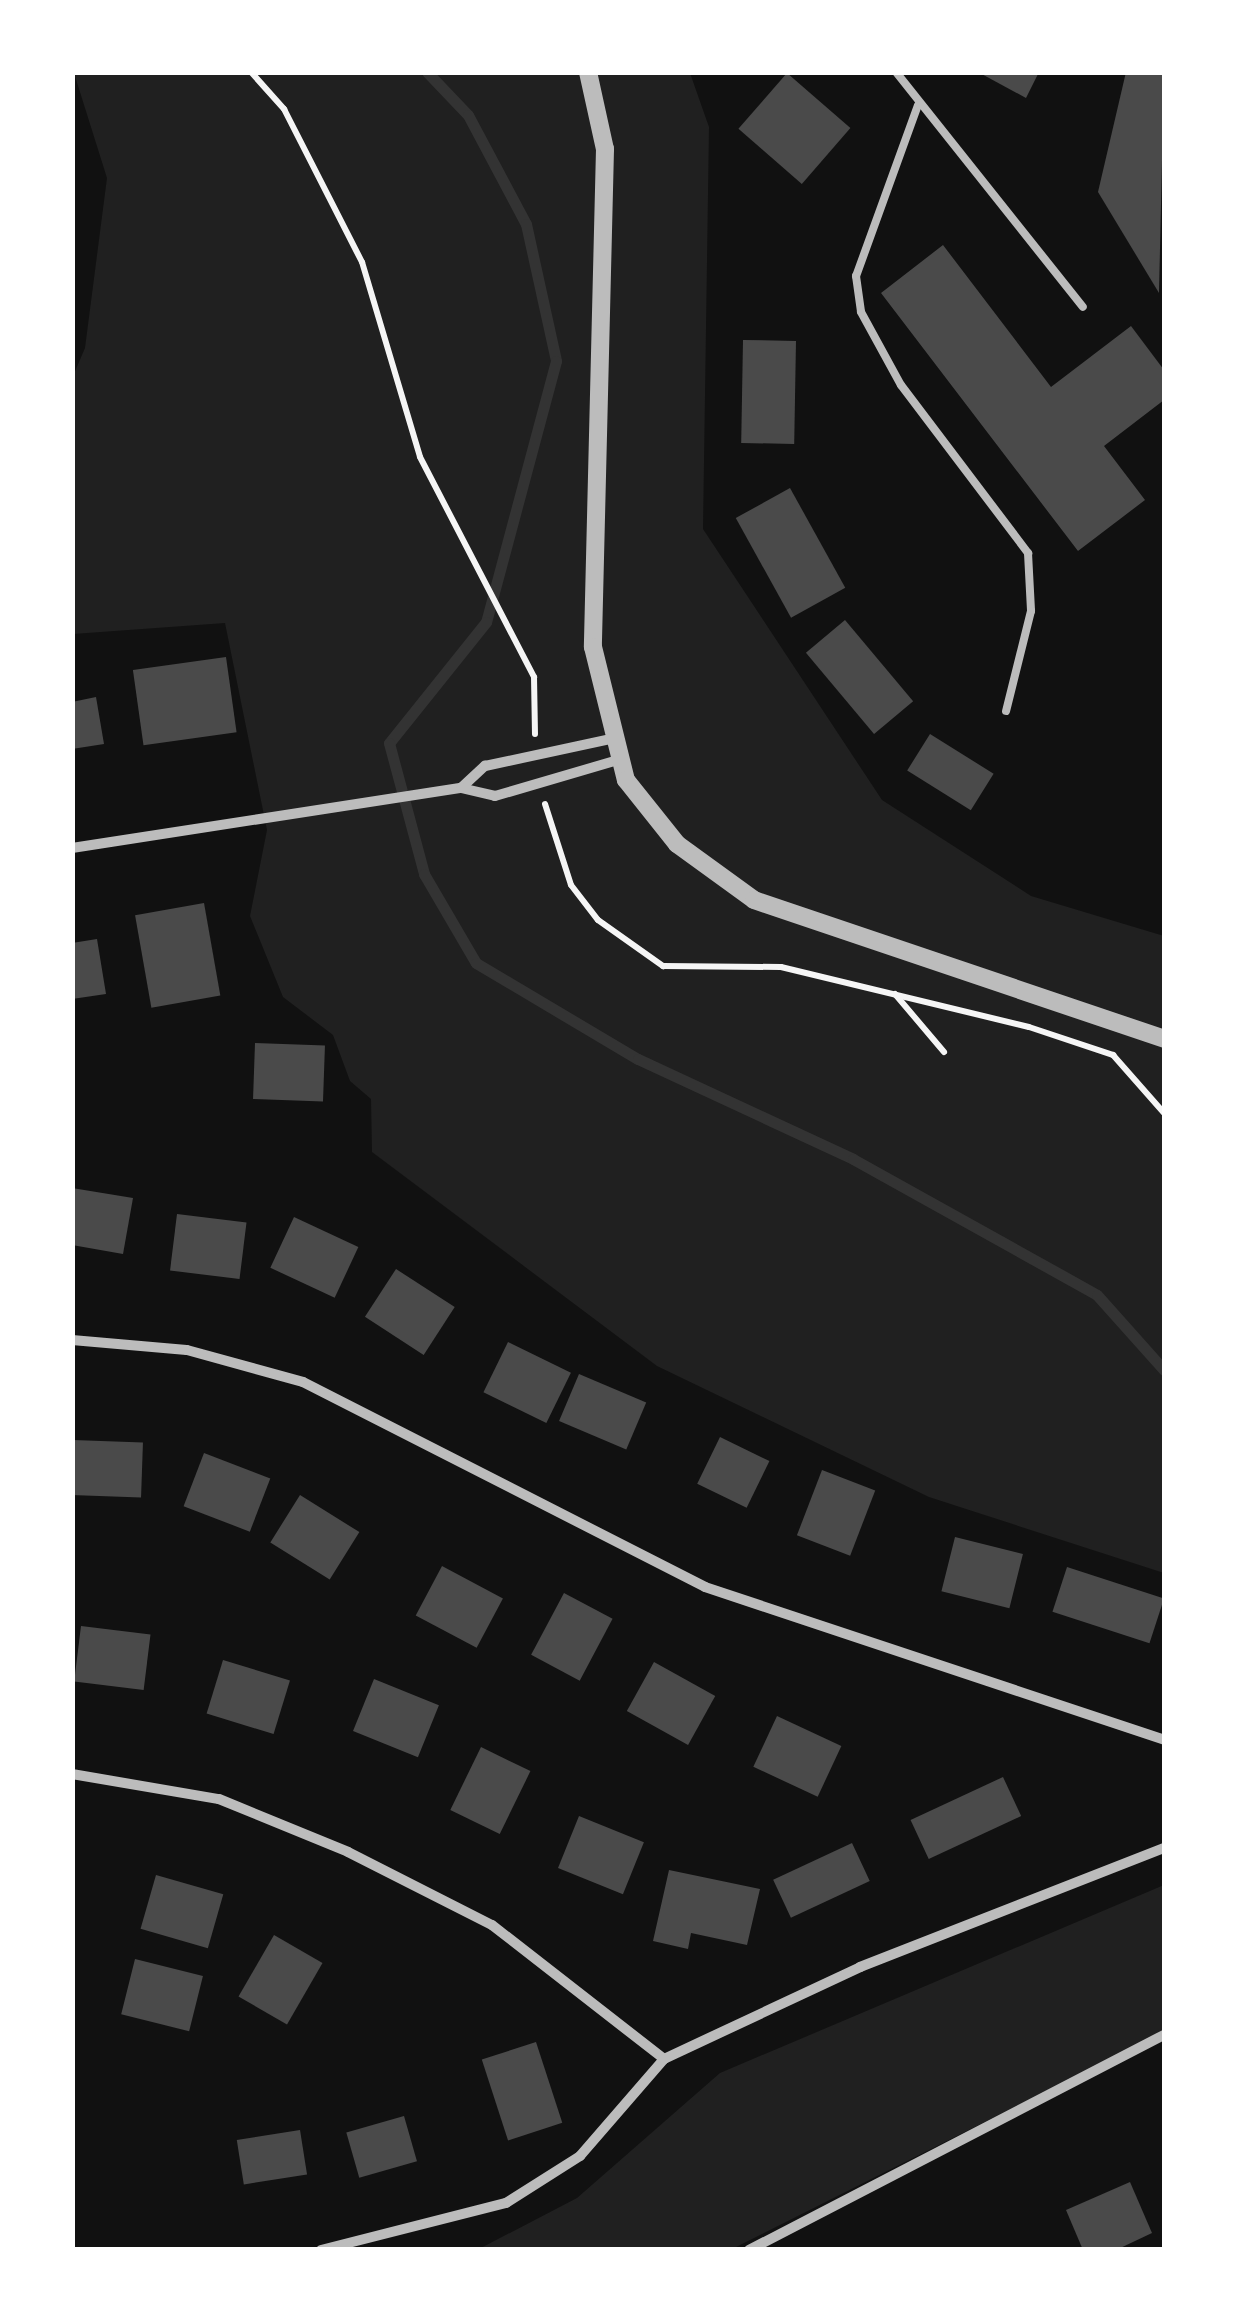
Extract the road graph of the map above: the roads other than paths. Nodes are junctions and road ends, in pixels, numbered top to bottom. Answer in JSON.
{"nodes":[{"id":1,"x":588,"y":72,"type":"edge"},
{"id":2,"x":896,"y":72,"type":"edge"},
{"id":3,"x":918,"y":106,"type":"junction"},
{"id":4,"x":1083,"y":306,"type":"dead end"},
{"id":5,"x":1006,"y":712,"type":"dead end"},
{"id":6,"x":611,"y":739,"type":"junction"},
{"id":7,"x":618,"y":760,"type":"junction"},
{"id":8,"x":461,"y":788,"type":"junction"},
{"id":9,"x":72,"y":848,"type":"edge"},
{"id":10,"x":1164,"y":1039,"type":"edge"},
{"id":11,"x":72,"y":1340,"type":"edge"},
{"id":12,"x":1164,"y":1740,"type":"edge"},
{"id":13,"x":72,"y":1774,"type":"edge"},
{"id":14,"x":1164,"y":1848,"type":"edge"},
{"id":15,"x":1164,"y":2035,"type":"edge"},
{"id":16,"x":664,"y":2059,"type":"junction"},
{"id":17,"x":321,"y":2250,"type":"edge"},
{"id":18,"x":749,"y":2250,"type":"edge"}],
"edges":[{"from":1,"to":6,"type":"street"},
{"from":2,"to":3,"type":"lane"},
{"from":3,"to":4,"type":"lane"},
{"from":3,"to":5,"type":"lane"},
{"from":6,"to":7,"type":"street"},
{"from":6,"to":8,"type":"street"},
{"from":7,"to":8,"type":"street"},
{"from":7,"to":10,"type":"street"},
{"from":8,"to":9,"type":"street"},
{"from":11,"to":12,"type":"street"},
{"from":13,"to":16,"type":"street"},
{"from":14,"to":16,"type":"street"},
{"from":15,"to":18,"type":"street"},
{"from":16,"to":17,"type":"street"}]}
